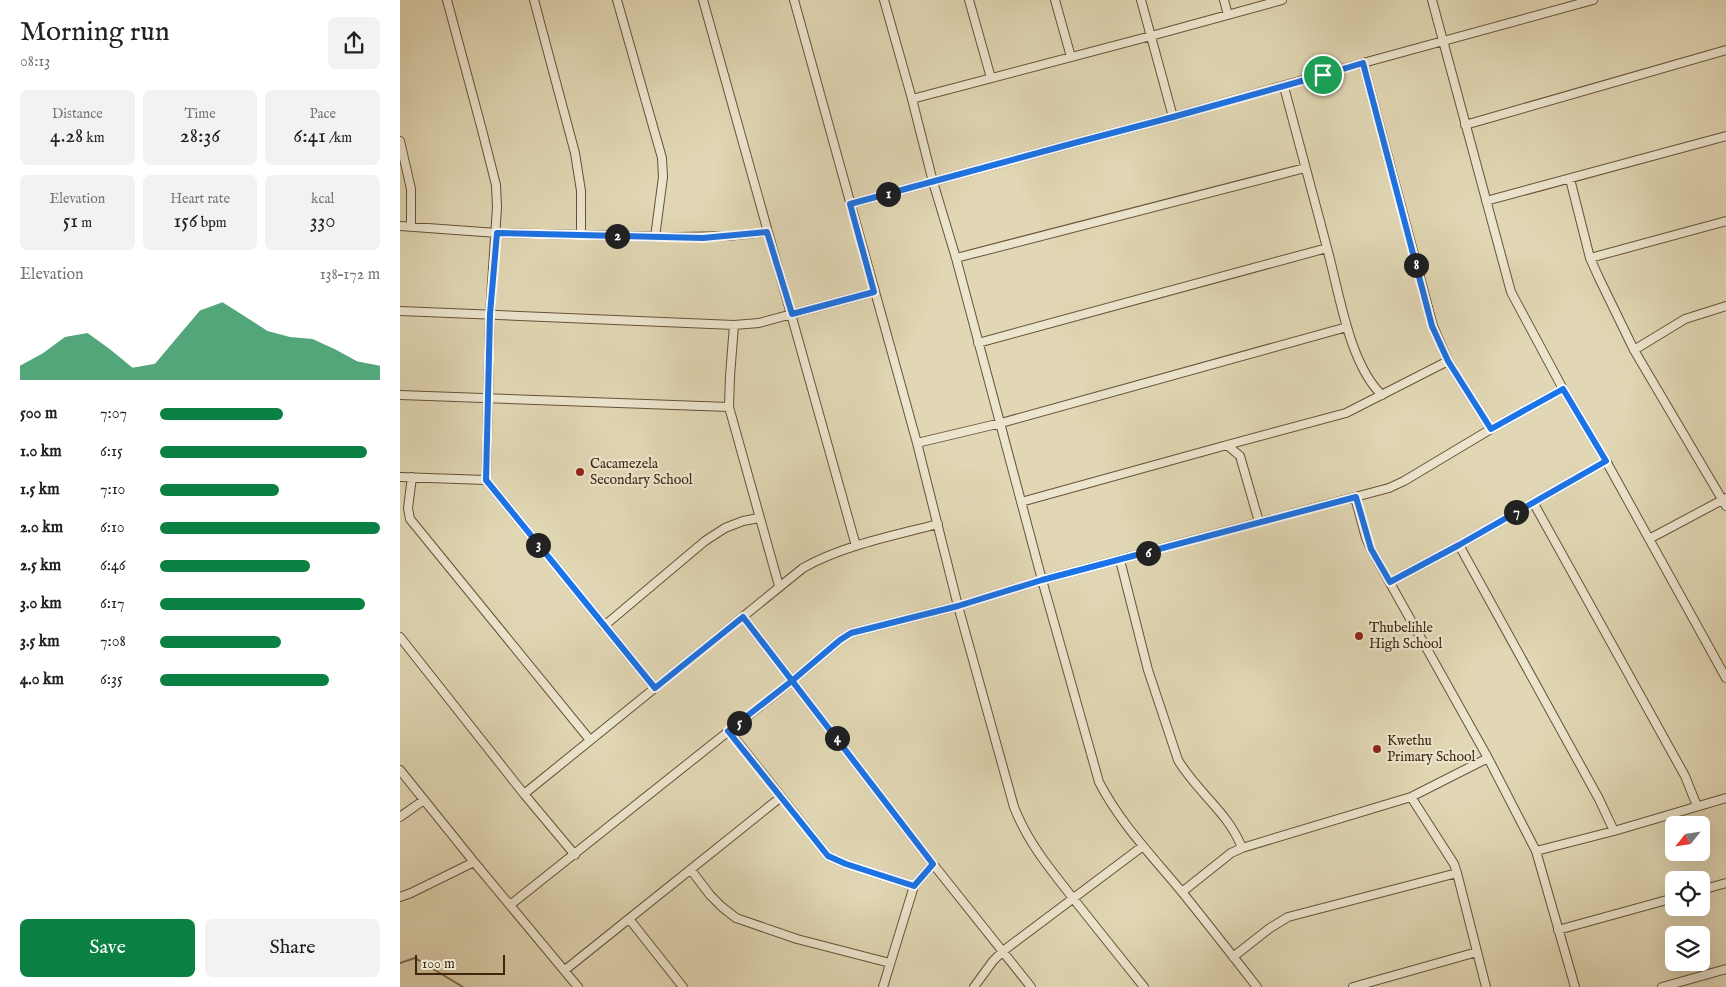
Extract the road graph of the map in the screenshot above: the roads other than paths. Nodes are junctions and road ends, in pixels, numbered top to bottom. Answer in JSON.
{"nodes":[{"id":1,"x":447,"y":0,"type":"edge"},
{"id":2,"x":534,"y":0,"type":"edge"},
{"id":3,"x":617,"y":0,"type":"edge"},
{"id":4,"x":703,"y":0,"type":"edge"},
{"id":5,"x":794,"y":0,"type":"edge"},
{"id":6,"x":884,"y":0,"type":"edge"},
{"id":7,"x":969,"y":0,"type":"edge"},
{"id":8,"x":1055,"y":0,"type":"edge"},
{"id":9,"x":1141,"y":0,"type":"edge"},
{"id":10,"x":1224,"y":0,"type":"edge"},
{"id":11,"x":1282,"y":0,"type":"edge"},
{"id":12,"x":1432,"y":0,"type":"edge"},
{"id":13,"x":1593,"y":0,"type":"edge"},
{"id":14,"x":1228,"y":15,"type":"junction"},
{"id":15,"x":1151,"y":36,"type":"junction"},
{"id":16,"x":1444,"y":42,"type":"junction"},
{"id":17,"x":1726,"y":50,"type":"edge"},
{"id":18,"x":1071,"y":58,"type":"junction"},
{"id":19,"x":1363,"y":63,"type":"junction"},
{"id":20,"x":991,"y":78,"type":"junction"},
{"id":21,"x":1284,"y":86,"type":"junction"},
{"id":22,"x":912,"y":99,"type":"junction"},
{"id":23,"x":1173,"y":117,"type":"junction"},
{"id":24,"x":1465,"y":125,"type":"junction"},
{"id":25,"x":1726,"y":136,"type":"edge"},
{"id":26,"x":400,"y":141,"type":"edge"},
{"id":27,"x":1305,"y":168,"type":"junction"},
{"id":28,"x":1570,"y":179,"type":"junction"},
{"id":29,"x":933,"y":182,"type":"junction"},
{"id":30,"x":1486,"y":201,"type":"junction"},
{"id":31,"x":850,"y":204,"type":"junction"},
{"id":32,"x":1726,"y":220,"type":"edge"},
{"id":33,"x":400,"y":226,"type":"edge"},
{"id":34,"x":411,"y":227,"type":"junction"},
{"id":35,"x":767,"y":232,"type":"junction"},
{"id":36,"x":497,"y":233,"type":"junction"},
{"id":37,"x":581,"y":235,"type":"junction"},
{"id":38,"x":655,"y":237,"type":"junction"},
{"id":39,"x":1328,"y":248,"type":"junction"},
{"id":40,"x":956,"y":258,"type":"junction"},
{"id":41,"x":1590,"y":258,"type":"junction"},
{"id":42,"x":874,"y":292,"type":"junction"},
{"id":43,"x":1726,"y":306,"type":"edge"},
{"id":44,"x":400,"y":311,"type":"edge"},
{"id":45,"x":490,"y":314,"type":"junction"},
{"id":46,"x":792,"y":314,"type":"junction"},
{"id":47,"x":734,"y":325,"type":"junction"},
{"id":48,"x":1348,"y":327,"type":"junction"},
{"id":49,"x":978,"y":343,"type":"junction"},
{"id":50,"x":1634,"y":350,"type":"junction"},
{"id":51,"x":1448,"y":361,"type":"junction"},
{"id":52,"x":1563,"y":389,"type":"junction"},
{"id":53,"x":400,"y":395,"type":"edge"},
{"id":54,"x":1382,"y":395,"type":"junction"},
{"id":55,"x":488,"y":399,"type":"junction"},
{"id":56,"x":729,"y":407,"type":"junction"},
{"id":57,"x":1001,"y":423,"type":"junction"},
{"id":58,"x":1491,"y":429,"type":"junction"},
{"id":59,"x":917,"y":443,"type":"junction"},
{"id":60,"x":1227,"y":445,"type":"junction"},
{"id":61,"x":1606,"y":461,"type":"junction"},
{"id":62,"x":400,"y":477,"type":"edge"},
{"id":63,"x":412,"y":478,"type":"junction"},
{"id":64,"x":486,"y":480,"type":"junction"},
{"id":65,"x":1356,"y":497,"type":"junction"},
{"id":66,"x":1725,"y":501,"type":"edge"},
{"id":67,"x":1021,"y":502,"type":"junction"},
{"id":68,"x":1533,"y":502,"type":"junction"},
{"id":69,"x":759,"y":518,"type":"junction"},
{"id":70,"x":1259,"y":522,"type":"junction"},
{"id":71,"x":938,"y":524,"type":"junction"},
{"id":72,"x":1649,"y":539,"type":"junction"},
{"id":73,"x":1459,"y":545,"type":"junction"},
{"id":74,"x":856,"y":546,"type":"junction"},
{"id":75,"x":1120,"y":560,"type":"junction"},
{"id":76,"x":1042,"y":580,"type":"junction"},
{"id":77,"x":1390,"y":582,"type":"junction"},
{"id":78,"x":779,"y":586,"type":"junction"},
{"id":79,"x":958,"y":606,"type":"junction"},
{"id":80,"x":743,"y":617,"type":"junction"},
{"id":81,"x":604,"y":626,"type":"junction"},
{"id":82,"x":400,"y":637,"type":"edge"},
{"id":83,"x":1726,"y":678,"type":"edge"},
{"id":84,"x":793,"y":680,"type":"junction"},
{"id":85,"x":655,"y":688,"type":"junction"},
{"id":86,"x":728,"y":731,"type":"junction"},
{"id":87,"x":590,"y":740,"type":"junction"},
{"id":88,"x":1488,"y":758,"type":"junction"},
{"id":89,"x":400,"y":770,"type":"edge"},
{"id":90,"x":524,"y":794,"type":"junction"},
{"id":91,"x":1411,"y":797,"type":"junction"},
{"id":92,"x":781,"y":798,"type":"junction"},
{"id":93,"x":1726,"y":798,"type":"edge"},
{"id":94,"x":424,"y":800,"type":"junction"},
{"id":95,"x":1697,"y":806,"type":"junction"},
{"id":96,"x":400,"y":817,"type":"edge"},
{"id":97,"x":1614,"y":831,"type":"junction"},
{"id":98,"x":1143,"y":846,"type":"junction"},
{"id":99,"x":1242,"y":848,"type":"junction"},
{"id":100,"x":1536,"y":852,"type":"junction"},
{"id":101,"x":575,"y":855,"type":"junction"},
{"id":102,"x":474,"y":862,"type":"junction"},
{"id":103,"x":933,"y":864,"type":"junction"},
{"id":104,"x":691,"y":870,"type":"junction"},
{"id":105,"x":1457,"y":873,"type":"junction"},
{"id":106,"x":1726,"y":883,"type":"edge"},
{"id":107,"x":914,"y":886,"type":"junction"},
{"id":108,"x":1710,"y":887,"type":"edge"},
{"id":109,"x":1182,"y":892,"type":"junction"},
{"id":110,"x":400,"y":897,"type":"edge"},
{"id":111,"x":1072,"y":899,"type":"junction"},
{"id":112,"x":1665,"y":900,"type":"edge"},
{"id":113,"x":510,"y":905,"type":"junction"},
{"id":114,"x":630,"y":920,"type":"junction"},
{"id":115,"x":1558,"y":930,"type":"junction"},
{"id":116,"x":1002,"y":951,"type":"junction"},
{"id":117,"x":1477,"y":952,"type":"junction"},
{"id":118,"x":1233,"y":957,"type":"junction"},
{"id":119,"x":890,"y":962,"type":"junction"},
{"id":120,"x":1726,"y":968,"type":"edge"},
{"id":121,"x":565,"y":970,"type":"junction"},
{"id":122,"x":578,"y":987,"type":"edge"},
{"id":123,"x":683,"y":987,"type":"edge"},
{"id":124,"x":883,"y":987,"type":"edge"},
{"id":125,"x":974,"y":987,"type":"edge"},
{"id":126,"x":1031,"y":987,"type":"edge"},
{"id":127,"x":1144,"y":987,"type":"edge"},
{"id":128,"x":1257,"y":987,"type":"edge"},
{"id":129,"x":1353,"y":987,"type":"edge"},
{"id":130,"x":1486,"y":987,"type":"edge"},
{"id":131,"x":1575,"y":987,"type":"edge"},
{"id":132,"x":1662,"y":987,"type":"edge"}],
"edges":[{"from":1,"to":36,"type":"street"},
{"from":2,"to":37,"type":"street"},
{"from":3,"to":38,"type":"street"},
{"from":4,"to":35,"type":"street"},
{"from":5,"to":31,"type":"street"},
{"from":6,"to":22,"type":"street"},
{"from":7,"to":20,"type":"street"},
{"from":8,"to":18,"type":"street"},
{"from":9,"to":15,"type":"street"},
{"from":10,"to":14,"type":"street"},
{"from":11,"to":14,"type":"street"},
{"from":12,"to":16,"type":"street"},
{"from":13,"to":16,"type":"street"},
{"from":14,"to":15,"type":"street"},
{"from":15,"to":18,"type":"street"},
{"from":15,"to":23,"type":"street"},
{"from":16,"to":19,"type":"street"},
{"from":16,"to":24,"type":"street"},
{"from":17,"to":24,"type":"street"},
{"from":18,"to":20,"type":"street"},
{"from":19,"to":21,"type":"street"},
{"from":19,"to":51,"type":"street"},
{"from":20,"to":22,"type":"street"},
{"from":21,"to":23,"type":"street"},
{"from":21,"to":27,"type":"street"},
{"from":22,"to":29,"type":"street"},
{"from":23,"to":29,"type":"street"},
{"from":24,"to":30,"type":"street"},
{"from":25,"to":28,"type":"street"},
{"from":26,"to":34,"type":"street"},
{"from":27,"to":39,"type":"street"},
{"from":27,"to":40,"type":"street"},
{"from":28,"to":30,"type":"street"},
{"from":28,"to":41,"type":"street"},
{"from":29,"to":31,"type":"street"},
{"from":29,"to":40,"type":"street"},
{"from":30,"to":52,"type":"street"},
{"from":31,"to":42,"type":"street"},
{"from":32,"to":41,"type":"street"},
{"from":33,"to":34,"type":"street"},
{"from":34,"to":36,"type":"street"},
{"from":35,"to":38,"type":"street"},
{"from":35,"to":46,"type":"street"},
{"from":36,"to":37,"type":"street"},
{"from":36,"to":45,"type":"street"},
{"from":37,"to":38,"type":"street"},
{"from":39,"to":48,"type":"street"},
{"from":39,"to":49,"type":"street"},
{"from":40,"to":49,"type":"street"},
{"from":41,"to":50,"type":"street"},
{"from":42,"to":46,"type":"street"},
{"from":42,"to":59,"type":"street"},
{"from":43,"to":50,"type":"street"},
{"from":44,"to":45,"type":"street"},
{"from":45,"to":47,"type":"street"},
{"from":45,"to":55,"type":"street"},
{"from":46,"to":47,"type":"street"},
{"from":46,"to":74,"type":"street"},
{"from":47,"to":56,"type":"street"},
{"from":48,"to":54,"type":"street"},
{"from":48,"to":57,"type":"street"},
{"from":49,"to":57,"type":"street"},
{"from":50,"to":66,"type":"street"},
{"from":51,"to":54,"type":"street"},
{"from":51,"to":58,"type":"street"},
{"from":52,"to":58,"type":"street"},
{"from":52,"to":61,"type":"street"},
{"from":53,"to":55,"type":"street"},
{"from":54,"to":60,"type":"street"},
{"from":55,"to":56,"type":"street"},
{"from":55,"to":64,"type":"street"},
{"from":56,"to":69,"type":"street"},
{"from":57,"to":59,"type":"street"},
{"from":57,"to":67,"type":"street"},
{"from":58,"to":65,"type":"street"},
{"from":59,"to":71,"type":"street"},
{"from":60,"to":67,"type":"street"},
{"from":60,"to":70,"type":"street"},
{"from":61,"to":68,"type":"street"},
{"from":61,"to":72,"type":"street"},
{"from":62,"to":63,"type":"street"},
{"from":63,"to":64,"type":"street"},
{"from":63,"to":87,"type":"street"},
{"from":64,"to":81,"type":"street"},
{"from":65,"to":70,"type":"street"},
{"from":65,"to":77,"type":"street"},
{"from":66,"to":72,"type":"street"},
{"from":67,"to":76,"type":"street"},
{"from":68,"to":73,"type":"street"},
{"from":68,"to":95,"type":"street"},
{"from":69,"to":78,"type":"street"},
{"from":69,"to":81,"type":"street"},
{"from":70,"to":75,"type":"street"},
{"from":71,"to":74,"type":"street"},
{"from":71,"to":79,"type":"street"},
{"from":72,"to":83,"type":"street"},
{"from":73,"to":77,"type":"street"},
{"from":73,"to":97,"type":"street"},
{"from":74,"to":78,"type":"street"},
{"from":75,"to":76,"type":"street"},
{"from":75,"to":99,"type":"street"},
{"from":76,"to":79,"type":"street"},
{"from":76,"to":98,"type":"street"},
{"from":77,"to":88,"type":"street"},
{"from":78,"to":80,"type":"street"},
{"from":79,"to":84,"type":"street"},
{"from":79,"to":111,"type":"street"},
{"from":80,"to":84,"type":"street"},
{"from":80,"to":85,"type":"street"},
{"from":81,"to":85,"type":"street"},
{"from":82,"to":90,"type":"street"},
{"from":84,"to":86,"type":"street"},
{"from":84,"to":103,"type":"street"},
{"from":85,"to":87,"type":"street"},
{"from":86,"to":92,"type":"street"},
{"from":86,"to":101,"type":"street"},
{"from":87,"to":90,"type":"street"},
{"from":88,"to":91,"type":"street"},
{"from":88,"to":100,"type":"street"},
{"from":89,"to":94,"type":"street"},
{"from":90,"to":101,"type":"street"},
{"from":91,"to":99,"type":"street"},
{"from":91,"to":105,"type":"street"},
{"from":92,"to":104,"type":"street"},
{"from":92,"to":107,"type":"street"},
{"from":93,"to":95,"type":"street"},
{"from":94,"to":96,"type":"street"},
{"from":94,"to":102,"type":"street"},
{"from":95,"to":97,"type":"street"},
{"from":97,"to":100,"type":"street"},
{"from":98,"to":109,"type":"street"},
{"from":98,"to":111,"type":"street"},
{"from":99,"to":109,"type":"street"},
{"from":100,"to":115,"type":"street"},
{"from":101,"to":113,"type":"street"},
{"from":102,"to":110,"type":"street"},
{"from":102,"to":113,"type":"street"},
{"from":103,"to":107,"type":"street"},
{"from":103,"to":116,"type":"street"},
{"from":104,"to":114,"type":"street"},
{"from":104,"to":119,"type":"street"},
{"from":105,"to":117,"type":"street"},
{"from":105,"to":118,"type":"street"},
{"from":106,"to":108,"type":"street"},
{"from":107,"to":119,"type":"street"},
{"from":109,"to":118,"type":"street"},
{"from":111,"to":116,"type":"street"},
{"from":111,"to":127,"type":"street"},
{"from":112,"to":115,"type":"street"},
{"from":113,"to":121,"type":"street"},
{"from":114,"to":121,"type":"street"},
{"from":114,"to":123,"type":"street"},
{"from":115,"to":131,"type":"street"},
{"from":116,"to":125,"type":"street"},
{"from":116,"to":126,"type":"street"},
{"from":117,"to":129,"type":"street"},
{"from":117,"to":130,"type":"street"},
{"from":118,"to":128,"type":"street"},
{"from":119,"to":124,"type":"street"},
{"from":120,"to":132,"type":"street"},
{"from":121,"to":122,"type":"street"}]}
